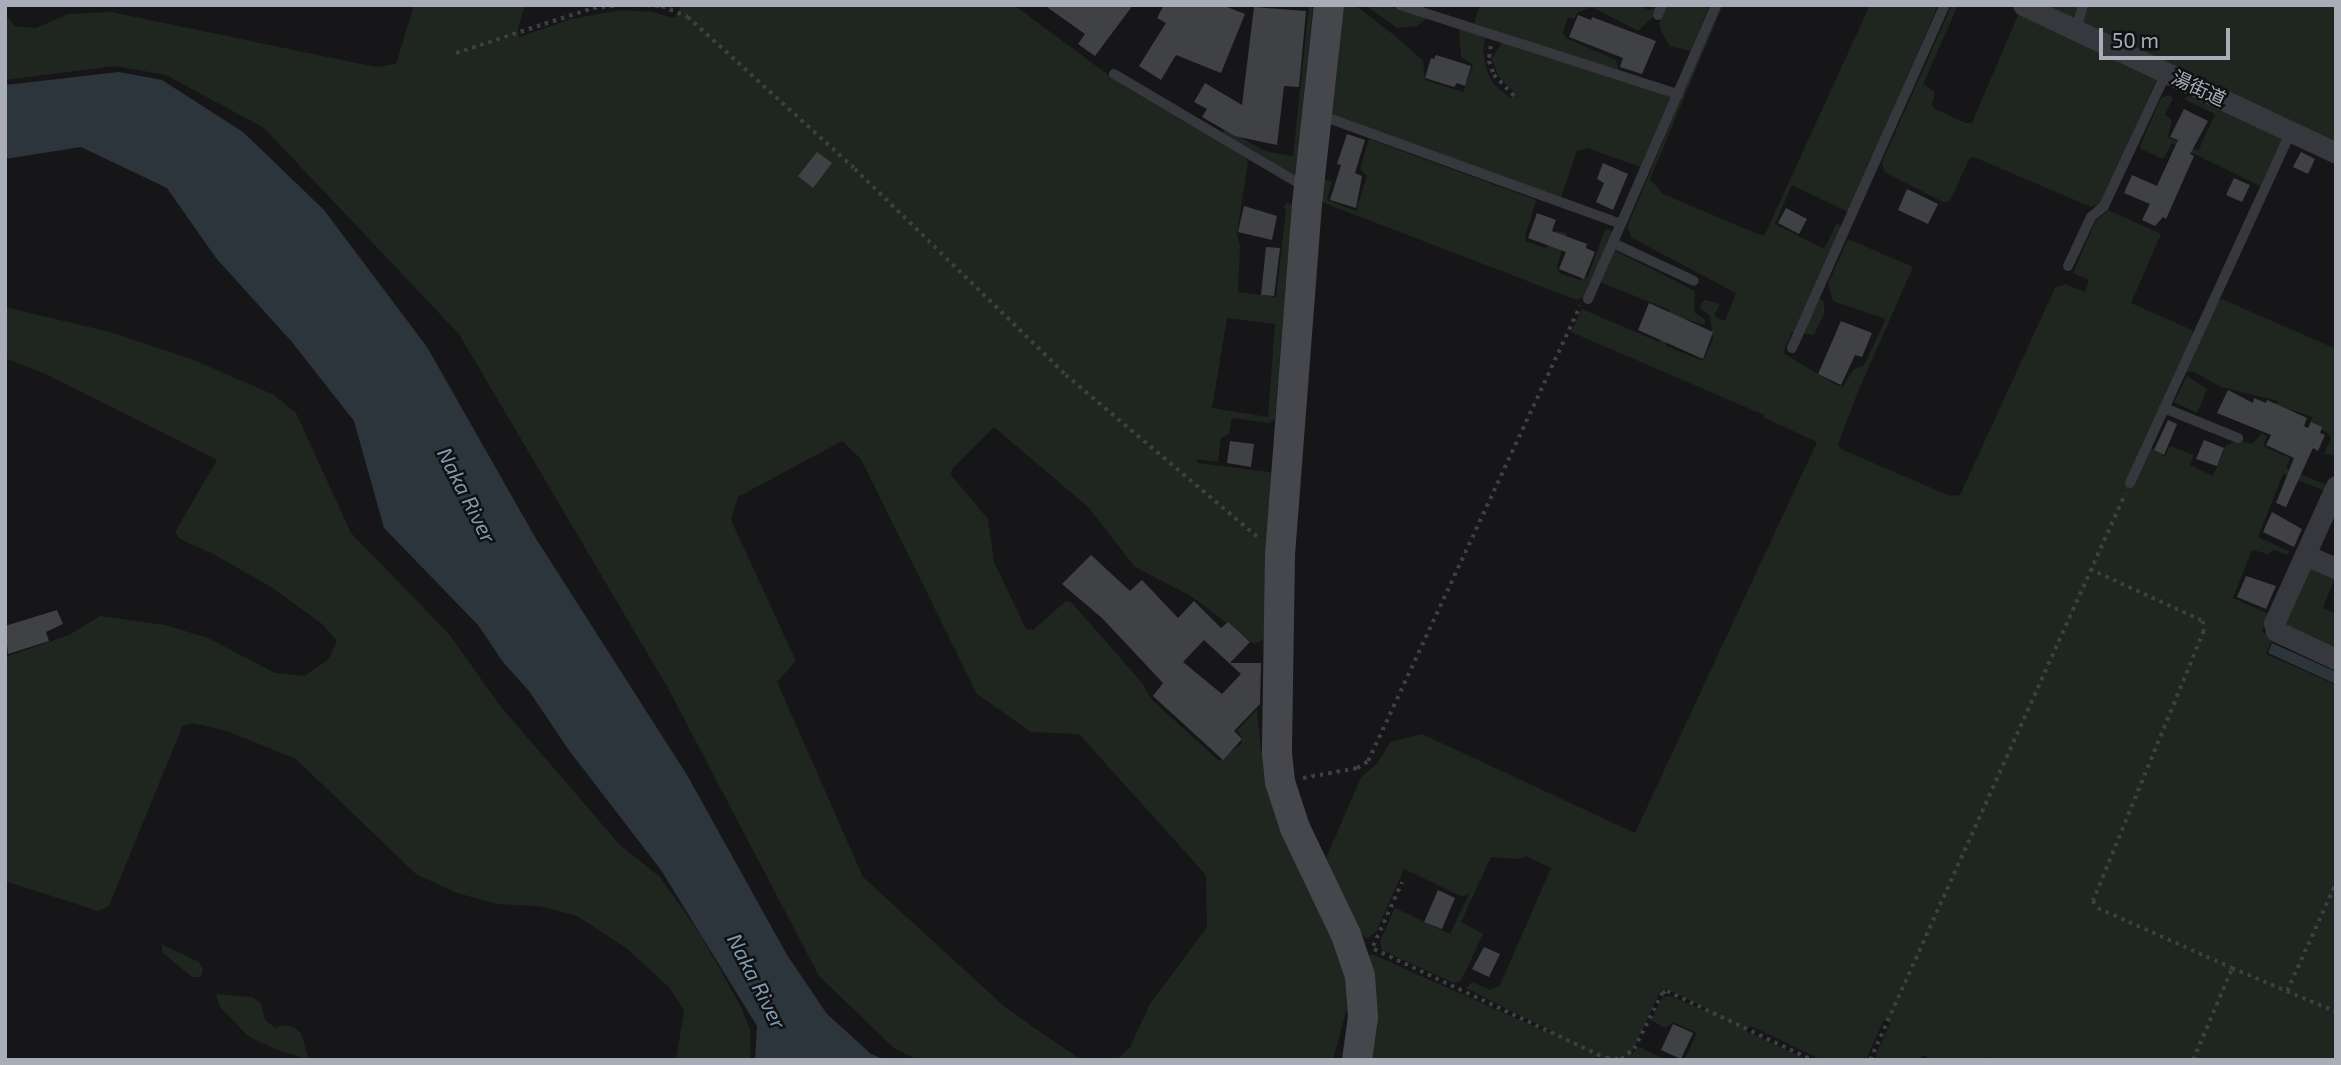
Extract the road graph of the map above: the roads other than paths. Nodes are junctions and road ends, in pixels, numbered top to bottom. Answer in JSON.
{"nodes":[{"id":1,"x":1329,"y":5,"type":"edge"},
{"id":2,"x":1400,"y":5,"type":"edge"},
{"id":3,"x":1716,"y":5,"type":"edge"},
{"id":4,"x":1945,"y":5,"type":"edge"},
{"id":5,"x":2023,"y":5,"type":"edge"},
{"id":6,"x":2083,"y":5,"type":"edge"},
{"id":7,"x":2077,"y":31,"type":"junction"},
{"id":8,"x":2166,"y":72,"type":"junction"},
{"id":9,"x":1114,"y":74,"type":"dead end"},
{"id":10,"x":1678,"y":94,"type":"junction"},
{"id":11,"x":1317,"y":114,"type":"junction"},
{"id":12,"x":2291,"y":132,"type":"junction"},
{"id":13,"x":2336,"y":153,"type":"edge"},
{"id":14,"x":1308,"y":189,"type":"junction"},
{"id":15,"x":1621,"y":224,"type":"junction"},
{"id":16,"x":1613,"y":243,"type":"junction"},
{"id":17,"x":2067,"y":266,"type":"dead end"},
{"id":18,"x":1694,"y":281,"type":"dead end"},
{"id":19,"x":1588,"y":299,"type":"road end"},
{"id":20,"x":1792,"y":348,"type":"dead end"},
{"id":21,"x":2164,"y":408,"type":"junction"},
{"id":22,"x":2238,"y":438,"type":"dead end"},
{"id":23,"x":2130,"y":483,"type":"road end"},
{"id":24,"x":2336,"y":486,"type":"edge"},
{"id":25,"x":2305,"y":555,"type":"junction"},
{"id":26,"x":2336,"y":568,"type":"edge"},
{"id":27,"x":2336,"y":659,"type":"edge"},
{"id":28,"x":1357,"y":1060,"type":"edge"}],
"edges":[{"from":1,"to":11,"type":"street"},
{"from":2,"to":10,"type":"lane"},
{"from":3,"to":10,"type":"lane"},
{"from":4,"to":20,"type":"lane"},
{"from":5,"to":7,"type":"street","name":"湯街道"},
{"from":6,"to":7,"type":"lane"},
{"from":7,"to":8,"type":"street","name":"湯街道"},
{"from":8,"to":12,"type":"street","name":"湯街道"},
{"from":8,"to":17,"type":"lane"},
{"from":9,"to":14,"type":"lane"},
{"from":10,"to":15,"type":"lane"},
{"from":11,"to":14,"type":"street"},
{"from":11,"to":15,"type":"lane"},
{"from":12,"to":13,"type":"street","name":"湯街道"},
{"from":12,"to":21,"type":"lane"},
{"from":14,"to":28,"type":"street"},
{"from":15,"to":16,"type":"lane"},
{"from":16,"to":18,"type":"lane"},
{"from":16,"to":19,"type":"lane"},
{"from":21,"to":22,"type":"lane"},
{"from":21,"to":23,"type":"lane"},
{"from":24,"to":25,"type":"street"},
{"from":25,"to":26,"type":"street"},
{"from":25,"to":27,"type":"street"}]}
